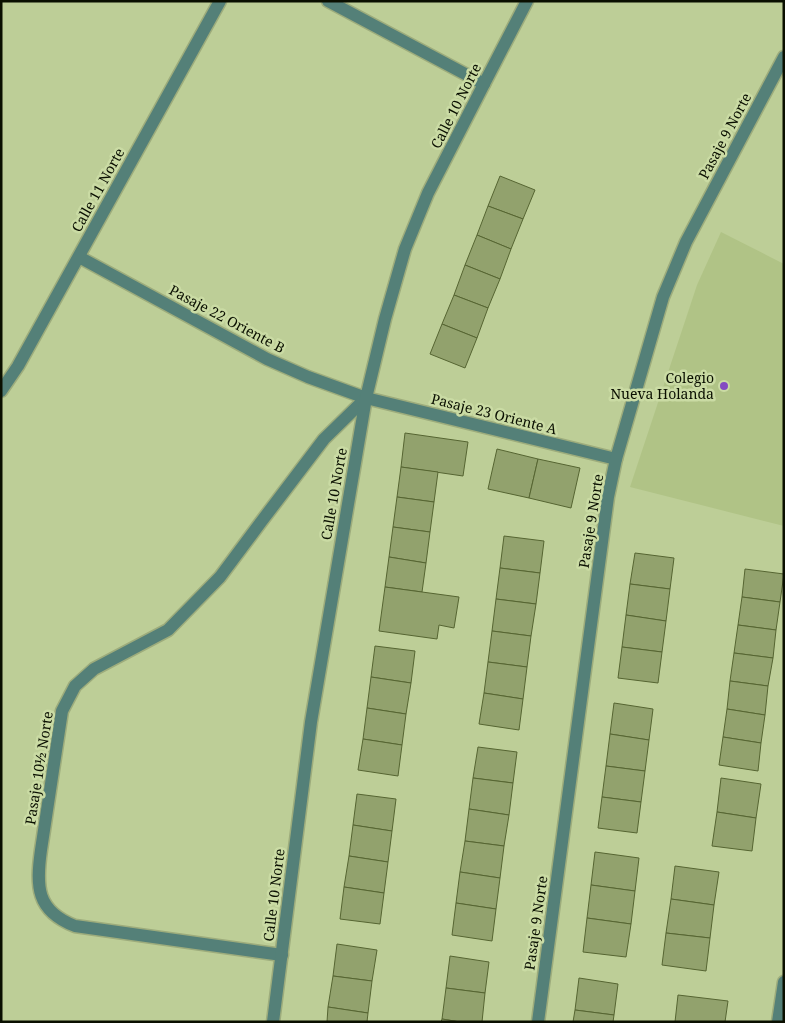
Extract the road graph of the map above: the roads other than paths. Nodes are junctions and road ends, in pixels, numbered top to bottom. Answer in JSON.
{"nodes":[{"id":1,"x":220,"y":1,"type":"edge"},
{"id":2,"x":328,"y":1,"type":"edge"},
{"id":3,"x":528,"y":1,"type":"edge"},
{"id":4,"x":784,"y":57,"type":"edge"},
{"id":5,"x":484,"y":84,"type":"junction"},
{"id":6,"x":78,"y":257,"type":"junction"},
{"id":7,"x":1,"y":391,"type":"edge"},
{"id":8,"x":366,"y":398,"type":"junction"},
{"id":9,"x":616,"y":459,"type":"junction"},
{"id":10,"x":282,"y":955,"type":"junction"},
{"id":11,"x":784,"y":982,"type":"edge"},
{"id":12,"x":273,"y":1022,"type":"edge"},
{"id":13,"x":538,"y":1022,"type":"edge"},
{"id":14,"x":778,"y":1022,"type":"edge"}],
"edges":[{"from":1,"to":6,"type":"street","name":"Calle 11 Norte"},
{"from":2,"to":5,"type":"street"},
{"from":3,"to":5,"type":"street","name":"Calle 10 Norte"},
{"from":4,"to":9,"type":"street","name":"Pasaje 9 Norte"},
{"from":5,"to":8,"type":"street","name":"Calle 10 Norte"},
{"from":6,"to":7,"type":"street","name":"Calle 11 Norte"},
{"from":6,"to":8,"type":"street","name":"Pasaje 22 Oriente B"},
{"from":8,"to":9,"type":"street","name":"Pasaje 23 Oriente A"},
{"from":8,"to":10,"type":"street","name":"Calle 10 Norte"},
{"from":8,"to":10,"type":"street","name":"Pasaje 10½ Norte"},
{"from":9,"to":13,"type":"street","name":"Pasaje 9 Norte"},
{"from":10,"to":12,"type":"street","name":"Calle 10 Norte"},
{"from":11,"to":14,"type":"street"}]}
